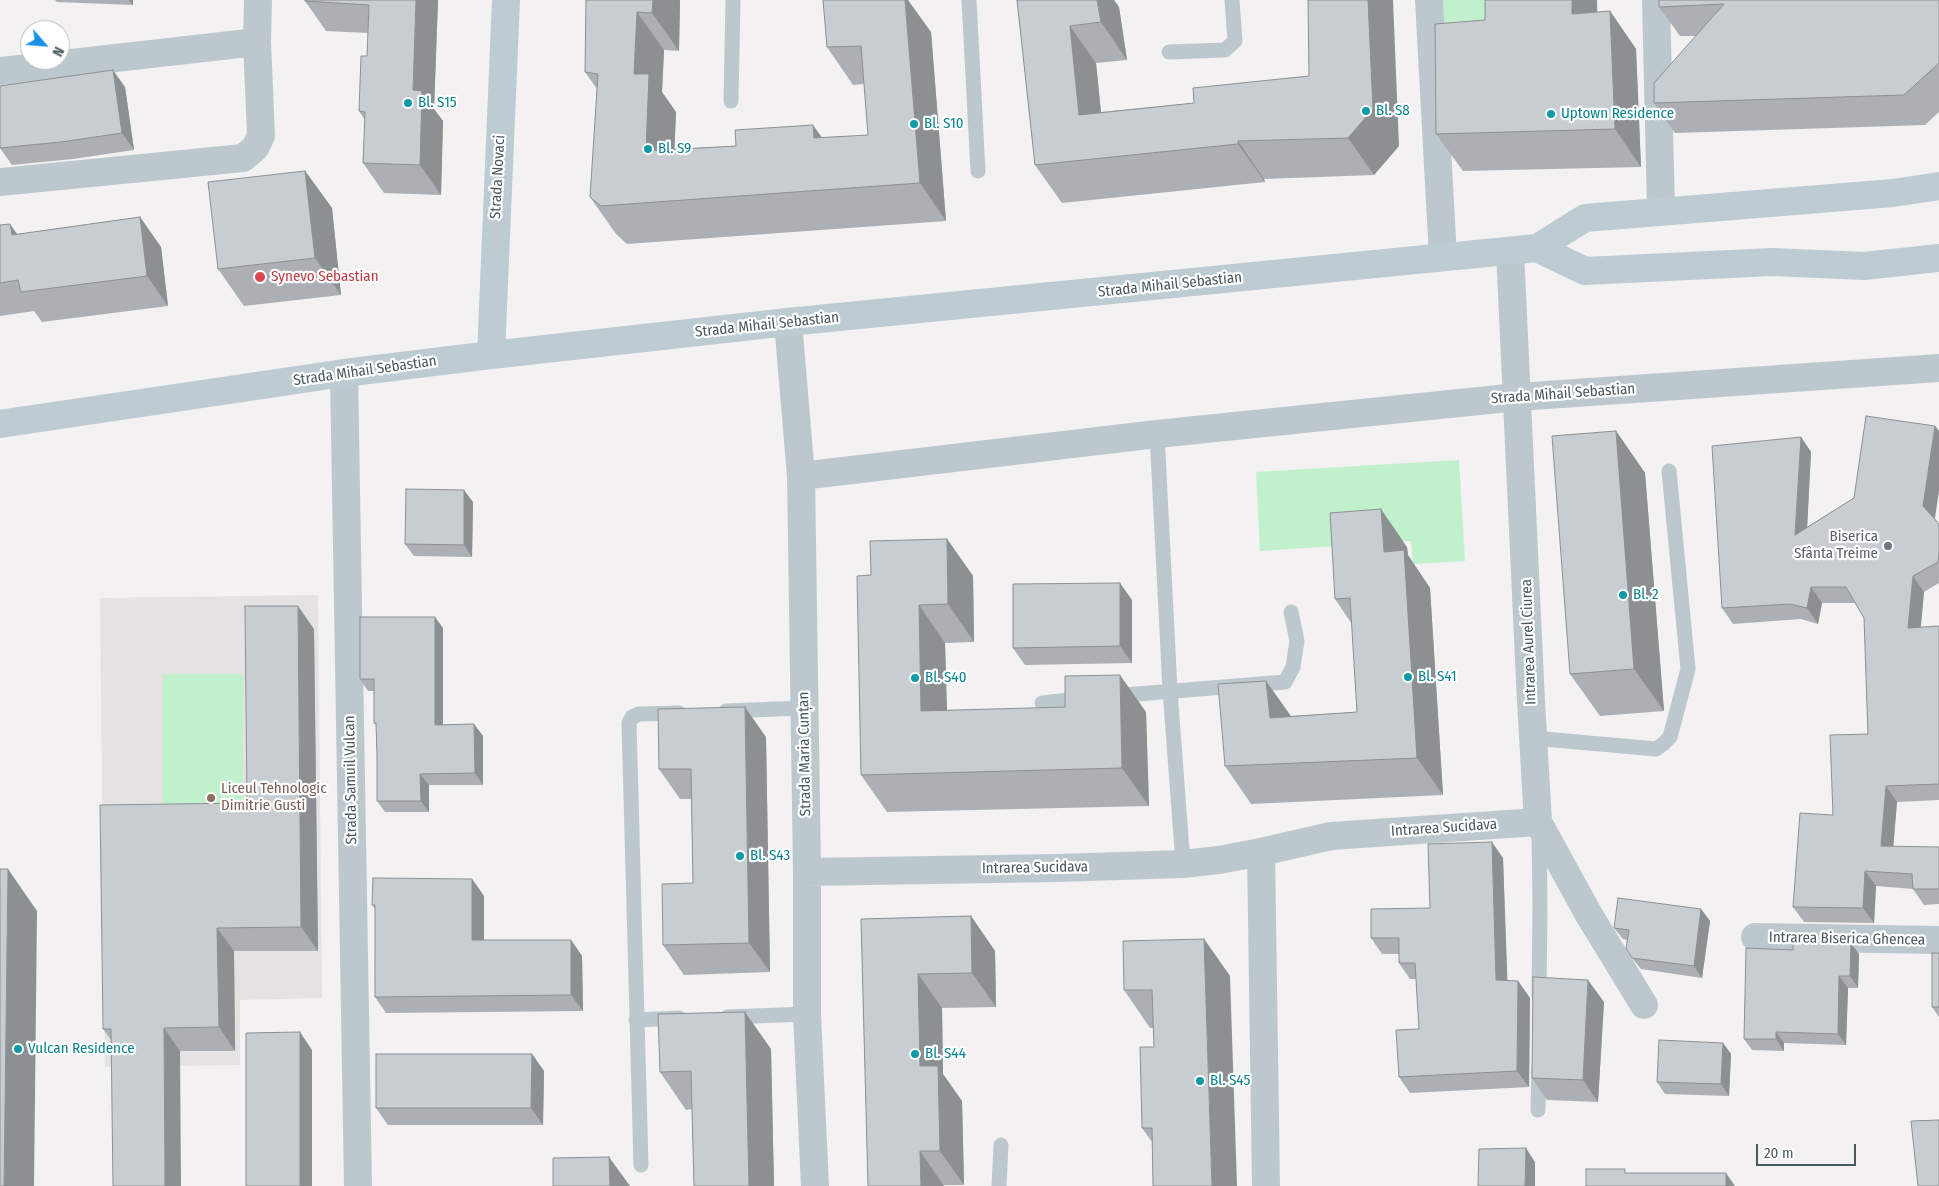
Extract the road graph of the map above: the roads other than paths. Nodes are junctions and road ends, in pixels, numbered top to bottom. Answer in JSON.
{"nodes":[{"id":1,"x":258,"y":0,"type":"edge"},
{"id":2,"x":506,"y":0,"type":"edge"},
{"id":3,"x":733,"y":0,"type":"edge"},
{"id":4,"x":969,"y":0,"type":"edge"},
{"id":5,"x":1232,"y":0,"type":"edge"},
{"id":6,"x":1429,"y":0,"type":"edge"},
{"id":7,"x":1656,"y":0,"type":"edge"},
{"id":8,"x":257,"y":42,"type":"junction"},
{"id":9,"x":1169,"y":52,"type":"dead end"},
{"id":10,"x":0,"y":71,"type":"edge"},
{"id":11,"x":731,"y":101,"type":"dead end"},
{"id":12,"x":978,"y":171,"type":"dead end"},
{"id":13,"x":1939,"y":171,"type":"edge"},
{"id":14,"x":0,"y":182,"type":"edge"},
{"id":15,"x":1939,"y":186,"type":"edge"},
{"id":16,"x":1893,"y":193,"type":"junction"},
{"id":17,"x":1661,"y":211,"type":"junction"},
{"id":18,"x":1537,"y":248,"type":"junction"},
{"id":19,"x":1510,"y":251,"type":"junction"},
{"id":20,"x":1443,"y":257,"type":"junction"},
{"id":21,"x":1939,"y":258,"type":"edge"},
{"id":22,"x":1864,"y":266,"type":"junction"},
{"id":23,"x":1939,"y":278,"type":"edge"},
{"id":24,"x":788,"y":322,"type":"junction"},
{"id":25,"x":491,"y":355,"type":"junction"},
{"id":26,"x":1939,"y":368,"type":"edge"},
{"id":27,"x":344,"y":373,"type":"junction"},
{"id":28,"x":1518,"y":397,"type":"junction"},
{"id":29,"x":0,"y":424,"type":"edge"},
{"id":30,"x":1157,"y":434,"type":"junction"},
{"id":31,"x":1669,"y":471,"type":"dead end"},
{"id":32,"x":801,"y":476,"type":"junction"},
{"id":33,"x":1291,"y":612,"type":"dead end"},
{"id":34,"x":1170,"y":690,"type":"junction"},
{"id":35,"x":1042,"y":703,"type":"dead end"},
{"id":36,"x":803,"y":708,"type":"junction"},
{"id":37,"x":1533,"y":738,"type":"junction"},
{"id":38,"x":1538,"y":822,"type":"junction"},
{"id":39,"x":1261,"y":852,"type":"junction"},
{"id":40,"x":1183,"y":864,"type":"junction"},
{"id":41,"x":807,"y":872,"type":"junction"},
{"id":42,"x":1755,"y":937,"type":"dead end"},
{"id":43,"x":1939,"y":940,"type":"edge"},
{"id":44,"x":1644,"y":1005,"type":"dead end"},
{"id":45,"x":1539,"y":1013,"type":"edge"},
{"id":46,"x":807,"y":1014,"type":"junction"},
{"id":47,"x":712,"y":1017,"type":"edge"},
{"id":48,"x":693,"y":1018,"type":"edge"},
{"id":49,"x":636,"y":1020,"type":"junction"},
{"id":50,"x":1539,"y":1052,"type":"edge"},
{"id":51,"x":1538,"y":1110,"type":"dead end"},
{"id":52,"x":1001,"y":1145,"type":"dead end"},
{"id":53,"x":641,"y":1164,"type":"dead end"},
{"id":54,"x":358,"y":1186,"type":"edge"},
{"id":55,"x":815,"y":1186,"type":"edge"},
{"id":56,"x":999,"y":1186,"type":"edge"},
{"id":57,"x":1266,"y":1186,"type":"edge"}],
"edges":[{"from":1,"to":8,"type":"street"},
{"from":2,"to":25,"type":"main road","name":"Strada Novaci"},
{"from":3,"to":11,"type":"lane"},
{"from":4,"to":12,"type":"lane"},
{"from":5,"to":9,"type":"lane"},
{"from":6,"to":20,"type":"street"},
{"from":7,"to":17,"type":"street"},
{"from":8,"to":10,"type":"street"},
{"from":8,"to":14,"type":"street"},
{"from":13,"to":16,"type":"main road"},
{"from":15,"to":16,"type":"main road","name":"Strada Mihail Sebastian"},
{"from":16,"to":17,"type":"main road","name":"Strada Mihail Sebastian"},
{"from":17,"to":18,"type":"main road","name":"Strada Mihail Sebastian"},
{"from":18,"to":19,"type":"main road","name":"Strada Mihail Sebastian"},
{"from":18,"to":22,"type":"main road"},
{"from":19,"to":20,"type":"main road","name":"Strada Mihail Sebastian"},
{"from":19,"to":28,"type":"street","name":"Intrarea Aurel Ciurea"},
{"from":20,"to":24,"type":"main road","name":"Strada Mihail Sebastian"},
{"from":21,"to":22,"type":"main road"},
{"from":22,"to":23,"type":"main road"},
{"from":24,"to":25,"type":"main road","name":"Strada Mihail Sebastian"},
{"from":24,"to":32,"type":"street","name":"Strada Maria Cunțan"},
{"from":25,"to":27,"type":"main road","name":"Strada Mihail Sebastian"},
{"from":26,"to":28,"type":"street","name":"Strada Mihail Sebastian"},
{"from":27,"to":29,"type":"main road","name":"Strada Mihail Sebastian"},
{"from":27,"to":54,"type":"street","name":"Strada Samuil Vulcan"},
{"from":28,"to":30,"type":"street","name":"Strada Mihail Sebastian"},
{"from":28,"to":37,"type":"street","name":"Intrarea Aurel Ciurea"},
{"from":30,"to":32,"type":"street","name":"Strada Mihail Sebastian"},
{"from":30,"to":34,"type":"lane"},
{"from":31,"to":37,"type":"lane"},
{"from":32,"to":36,"type":"street","name":"Strada Maria Cunțan"},
{"from":33,"to":34,"type":"lane"},
{"from":34,"to":35,"type":"lane"},
{"from":34,"to":40,"type":"lane"},
{"from":36,"to":41,"type":"street","name":"Strada Maria Cunțan"},
{"from":36,"to":49,"type":"lane"},
{"from":37,"to":38,"type":"street","name":"Intrarea Aurel Ciurea"},
{"from":38,"to":39,"type":"street","name":"Intrarea Sucidava"},
{"from":38,"to":44,"type":"street","name":"Intrarea Aurel Ciurea"},
{"from":38,"to":45,"type":"lane"},
{"from":39,"to":40,"type":"street","name":"Intrarea Sucidava"},
{"from":39,"to":57,"type":"street"},
{"from":40,"to":41,"type":"street","name":"Intrarea Sucidava"},
{"from":41,"to":46,"type":"street","name":"Strada Maria Cunțan"},
{"from":42,"to":43,"type":"street","name":"Intrarea Biserica Ghencea"},
{"from":46,"to":47,"type":"lane"},
{"from":46,"to":55,"type":"street","name":"Strada Maria Cunțan"},
{"from":48,"to":49,"type":"lane"},
{"from":49,"to":53,"type":"lane"},
{"from":50,"to":51,"type":"lane"},
{"from":52,"to":56,"type":"lane"}]}
